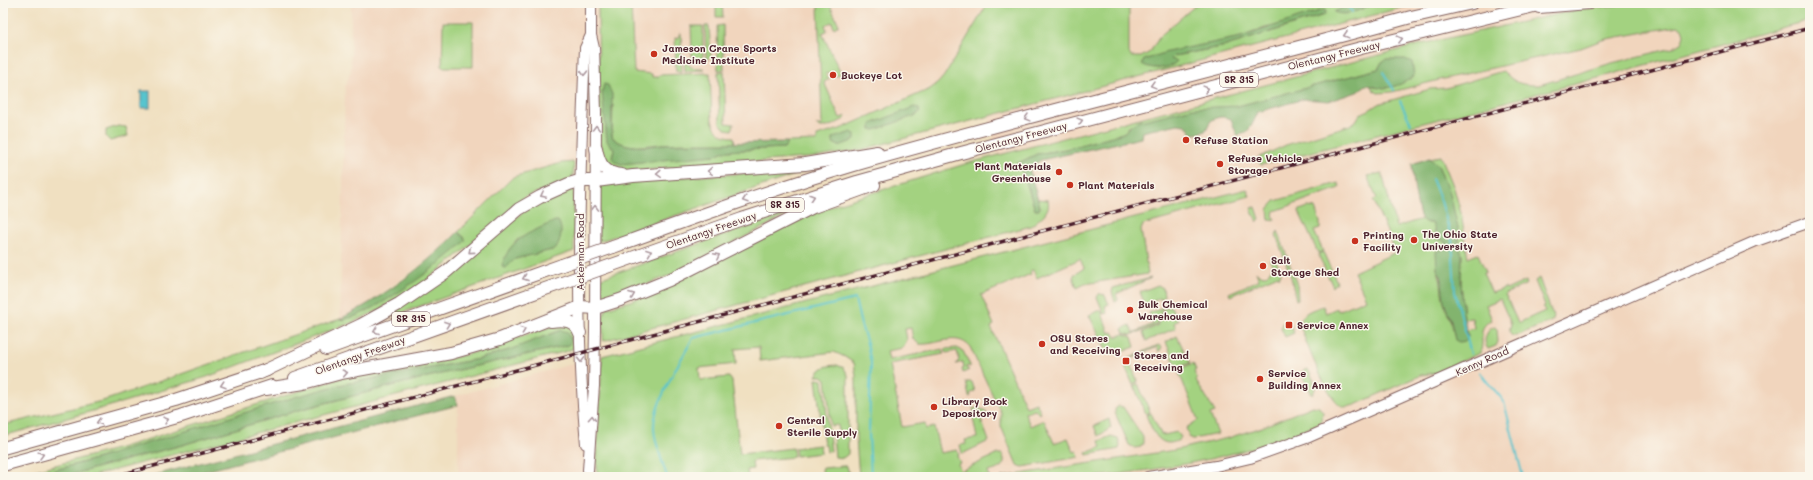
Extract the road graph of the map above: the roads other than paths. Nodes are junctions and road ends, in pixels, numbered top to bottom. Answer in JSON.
{"nodes":[{"id":1,"x":591,"y":3,"type":"edge"},
{"id":2,"x":1459,"y":3,"type":"edge"},
{"id":3,"x":1472,"y":3,"type":"edge"},
{"id":4,"x":1546,"y":3,"type":"edge"},
{"id":5,"x":1589,"y":3,"type":"edge"},
{"id":6,"x":1518,"y":9,"type":"junction"},
{"id":7,"x":1411,"y":17,"type":"junction"},
{"id":8,"x":591,"y":35,"type":"junction"},
{"id":9,"x":957,"y":136,"type":"junction"},
{"id":10,"x":596,"y":148,"type":"junction"},
{"id":11,"x":961,"y":153,"type":"junction"},
{"id":12,"x":633,"y":176,"type":"junction"},
{"id":13,"x":580,"y":181,"type":"junction"},
{"id":14,"x":596,"y":181,"type":"junction"},
{"id":15,"x":1810,"y":222,"type":"edge"},
{"id":16,"x":580,"y":307,"type":"junction"},
{"id":17,"x":595,"y":308,"type":"junction"},
{"id":18,"x":546,"y":321,"type":"junction"},
{"id":19,"x":580,"y":333,"type":"junction"},
{"id":20,"x":260,"y":373,"type":"junction"},
{"id":21,"x":266,"y":389,"type":"junction"},
{"id":22,"x":3,"y":448,"type":"edge"},
{"id":23,"x":3,"y":465,"type":"edge"},
{"id":24,"x":588,"y":474,"type":"edge"},
{"id":25,"x":1148,"y":477,"type":"edge"}],
"edges":[{"from":1,"to":8,"type":"main road","name":"Ackerman Road"},
{"from":2,"to":7,"type":"highway"},
{"from":3,"to":7,"type":"highway","name":"Olentangy Freeway","number":"SR 315"},
{"from":4,"to":6,"type":"highway","name":"Olentangy Freeway","number":"SR 315"},
{"from":5,"to":6,"type":"highway"},
{"from":11,"to":6,"type":"highway","name":"Olentangy Freeway","number":"SR 315","one_way":true},
{"from":7,"to":9,"type":"highway","name":"Olentangy Freeway","number":"SR 315","one_way":true},
{"from":10,"to":8,"type":"main road","name":"Ackerman Road","one_way":true},
{"from":8,"to":13,"type":"main road","name":"Ackerman Road","one_way":true},
{"from":9,"to":12,"type":"highway","one_way":true},
{"from":9,"to":20,"type":"highway","name":"Olentangy Freeway","number":"SR 315","one_way":true,"bridge":true},
{"from":10,"to":12,"type":"highway"},
{"from":10,"to":14,"type":"main road","name":"Ackerman Road"},
{"from":17,"to":11,"type":"highway","one_way":true},
{"from":21,"to":11,"type":"highway","name":"Olentangy Freeway","number":"SR 315","one_way":true,"bridge":true},
{"from":12,"to":14,"type":"highway"},
{"from":13,"to":14,"type":"highway"},
{"from":13,"to":16,"type":"main road","name":"Ackerman Road"},
{"from":13,"to":20,"type":"highway","one_way":true},
{"from":17,"to":14,"type":"main road","name":"Ackerman Road","one_way":true},
{"from":15,"to":25,"type":"main road","name":"Kenny Road"},
{"from":16,"to":17,"type":"highway"},
{"from":16,"to":18,"type":"highway"},
{"from":16,"to":19,"type":"main road","name":"Ackerman Road"},
{"from":24,"to":17,"type":"main road","name":"Ackerman Road","one_way":true},
{"from":18,"to":19,"type":"highway"},
{"from":21,"to":18,"type":"highway","one_way":true},
{"from":19,"to":24,"type":"main road","name":"Ackerman Road","one_way":true},
{"from":20,"to":22,"type":"highway","name":"Olentangy Freeway","number":"SR 315","one_way":true},
{"from":23,"to":21,"type":"highway","name":"Olentangy Freeway","number":"SR 315","one_way":true}]}
